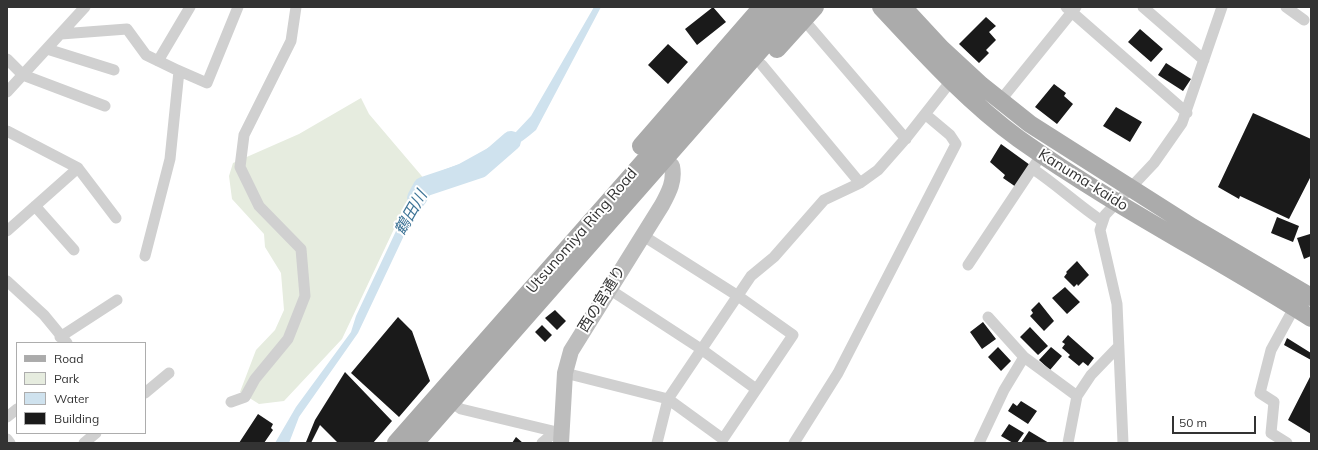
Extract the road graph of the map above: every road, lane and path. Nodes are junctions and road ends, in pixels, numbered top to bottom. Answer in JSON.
{"nodes":[{"id":1,"x":85,"y":7,"type":"edge"},
{"id":2,"x":190,"y":7,"type":"edge"},
{"id":3,"x":238,"y":7,"type":"edge"},
{"id":4,"x":296,"y":7,"type":"edge"},
{"id":5,"x":881,"y":7,"type":"edge"},
{"id":6,"x":903,"y":7,"type":"edge"},
{"id":7,"x":1143,"y":7,"type":"edge"},
{"id":8,"x":1222,"y":7,"type":"edge"},
{"id":9,"x":1286,"y":7,"type":"edge"},
{"id":10,"x":1071,"y":9,"type":"edge"},
{"id":11,"x":806,"y":11,"type":"edge"},
{"id":12,"x":773,"y":15,"type":"edge"},
{"id":13,"x":1304,"y":20,"type":"dead end"},
{"id":14,"x":61,"y":34,"type":"junction"},
{"id":15,"x":46,"y":49,"type":"junction"},
{"id":16,"x":7,"y":59,"type":"edge"},
{"id":17,"x":1204,"y":60,"type":"junction"},
{"id":18,"x":158,"y":61,"type":"junction"},
{"id":19,"x":762,"y":65,"type":"junction"},
{"id":20,"x":114,"y":70,"type":"dead end"},
{"id":21,"x":176,"y":70,"type":"junction"},
{"id":22,"x":23,"y":75,"type":"junction"},
{"id":23,"x":951,"y":81,"type":"junction"},
{"id":24,"x":7,"y":92,"type":"edge"},
{"id":25,"x":1000,"y":101,"type":"junction"},
{"id":26,"x":105,"y":106,"type":"dead end"},
{"id":27,"x":1187,"y":113,"type":"junction"},
{"id":28,"x":925,"y":114,"type":"junction"},
{"id":29,"x":7,"y":131,"type":"edge"},
{"id":30,"x":906,"y":139,"type":"junction"},
{"id":31,"x":1037,"y":162,"type":"junction"},
{"id":32,"x":672,"y":166,"type":"junction"},
{"id":33,"x":78,"y":168,"type":"junction"},
{"id":34,"x":860,"y":183,"type":"junction"},
{"id":35,"x":1129,"y":188,"type":"junction"},
{"id":36,"x":1117,"y":202,"type":"junction"},
{"id":37,"x":35,"y":206,"type":"junction"},
{"id":38,"x":116,"y":218,"type":"dead end"},
{"id":39,"x":1102,"y":221,"type":"junction"},
{"id":40,"x":7,"y":231,"type":"edge"},
{"id":41,"x":642,"y":235,"type":"junction"},
{"id":42,"x":74,"y":250,"type":"dead end"},
{"id":43,"x":145,"y":256,"type":"dead end"},
{"id":44,"x":968,"y":265,"type":"dead end"},
{"id":45,"x":557,"y":270,"type":"junction"},
{"id":46,"x":7,"y":281,"type":"edge"},
{"id":47,"x":609,"y":289,"type":"junction"},
{"id":48,"x":738,"y":296,"type":"junction"},
{"id":49,"x":1311,"y":297,"type":"edge"},
{"id":50,"x":117,"y":300,"type":"dead end"},
{"id":51,"x":1306,"y":314,"type":"edge"},
{"id":52,"x":988,"y":317,"type":"dead end"},
{"id":53,"x":63,"y":340,"type":"edge"},
{"id":54,"x":1118,"y":347,"type":"junction"},
{"id":55,"x":701,"y":349,"type":"junction"},
{"id":56,"x":1024,"y":358,"type":"junction"},
{"id":57,"x":566,"y":372,"type":"junction"},
{"id":58,"x":169,"y":373,"type":"dead end"},
{"id":59,"x":756,"y":389,"type":"junction"},
{"id":60,"x":146,"y":392,"type":"edge"},
{"id":61,"x":1076,"y":396,"type":"junction"},
{"id":62,"x":445,"y":398,"type":"junction"},
{"id":63,"x":668,"y":399,"type":"junction"},
{"id":64,"x":231,"y":402,"type":"dead end"},
{"id":65,"x":16,"y":410,"type":"edge"},
{"id":66,"x":7,"y":417,"type":"edge"},
{"id":67,"x":95,"y":434,"type":"edge"},
{"id":68,"x":559,"y":436,"type":"edge"},
{"id":69,"x":1270,"y":438,"type":"edge"},
{"id":70,"x":7,"y":439,"type":"edge"},
{"id":71,"x":10,"y":443,"type":"edge"},
{"id":72,"x":84,"y":443,"type":"edge"},
{"id":73,"x":396,"y":443,"type":"edge"},
{"id":74,"x":415,"y":443,"type":"edge"},
{"id":75,"x":542,"y":443,"type":"edge"},
{"id":76,"x":657,"y":443,"type":"edge"},
{"id":77,"x":794,"y":443,"type":"edge"},
{"id":78,"x":979,"y":443,"type":"edge"},
{"id":79,"x":1068,"y":443,"type":"edge"},
{"id":80,"x":1123,"y":443,"type":"edge"},
{"id":81,"x":1287,"y":443,"type":"edge"}],
"edges":[{"from":1,"to":14,"type":"street"},
{"from":2,"to":18,"type":"street"},
{"from":3,"to":21,"type":"street"},
{"from":4,"to":64,"type":"street"},
{"from":5,"to":23,"type":"main road","name":"Kanuma-kaido"},
{"from":6,"to":25,"type":"main road","name":"Kanuma-kaido"},
{"from":7,"to":17,"type":"street"},
{"from":8,"to":17,"type":"street"},
{"from":9,"to":13,"type":"street"},
{"from":10,"to":25,"type":"street"},
{"from":10,"to":27,"type":"street"},
{"from":11,"to":12,"type":"main road"},
{"from":11,"to":19,"type":"main road"},
{"from":11,"to":30,"type":"street"},
{"from":12,"to":45,"type":"main road","name":"Utsunomiya Ring Road"},
{"from":12,"to":45,"type":"main road"},
{"from":14,"to":15,"type":"street"},
{"from":14,"to":18,"type":"street"},
{"from":15,"to":20,"type":"street"},
{"from":15,"to":22,"type":"street"},
{"from":16,"to":22,"type":"street"},
{"from":17,"to":27,"type":"street"},
{"from":18,"to":21,"type":"street"},
{"from":19,"to":32,"type":"main road"},
{"from":19,"to":34,"type":"street"},
{"from":21,"to":43,"type":"street"},
{"from":22,"to":24,"type":"street"},
{"from":22,"to":26,"type":"street"},
{"from":23,"to":28,"type":"street"},
{"from":23,"to":31,"type":"main road","name":"Kanuma-kaido"},
{"from":25,"to":35,"type":"main road","name":"Kanuma-kaido"},
{"from":27,"to":35,"type":"street"},
{"from":28,"to":30,"type":"street"},
{"from":28,"to":77,"type":"street"},
{"from":29,"to":33,"type":"street"},
{"from":30,"to":34,"type":"street"},
{"from":31,"to":36,"type":"main road","name":"Kanuma-kaido"},
{"from":31,"to":39,"type":"street"},
{"from":31,"to":44,"type":"street"},
{"from":32,"to":41,"type":"street","name":"西の宮通り"},
{"from":32,"to":45,"type":"main road"},
{"from":33,"to":37,"type":"street"},
{"from":33,"to":38,"type":"street"},
{"from":34,"to":48,"type":"street"},
{"from":35,"to":36,"type":"street"},
{"from":35,"to":49,"type":"main road","name":"Kanuma-kaido"},
{"from":36,"to":39,"type":"street"},
{"from":36,"to":51,"type":"main road","name":"Kanuma-kaido"},
{"from":37,"to":40,"type":"street"},
{"from":37,"to":42,"type":"street"},
{"from":39,"to":54,"type":"street"},
{"from":41,"to":47,"type":"street","name":"西の宮通り"},
{"from":41,"to":48,"type":"street"},
{"from":45,"to":62,"type":"main road","name":"Utsunomiya Ring Road"},
{"from":46,"to":53,"type":"street"},
{"from":47,"to":55,"type":"street"},
{"from":47,"to":57,"type":"street","name":"西の宮通り"},
{"from":48,"to":55,"type":"street"},
{"from":48,"to":59,"type":"street"},
{"from":50,"to":53,"type":"street"},
{"from":51,"to":69,"type":"street"},
{"from":52,"to":56,"type":"street"},
{"from":54,"to":61,"type":"street"},
{"from":54,"to":80,"type":"street"},
{"from":55,"to":59,"type":"street"},
{"from":55,"to":63,"type":"street"},
{"from":56,"to":61,"type":"street"},
{"from":56,"to":78,"type":"street"},
{"from":57,"to":63,"type":"street"},
{"from":57,"to":68,"type":"street","name":"西の宮通り"},
{"from":58,"to":60,"type":"street"},
{"from":59,"to":63,"type":"street"},
{"from":61,"to":79,"type":"street"},
{"from":62,"to":68,"type":"street"},
{"from":62,"to":73,"type":"main road","name":"Utsunomiya Ring Road"},
{"from":62,"to":74,"type":"main road","name":"Utsunomiya Ring Road"},
{"from":63,"to":76,"type":"street"},
{"from":65,"to":66,"type":"street"},
{"from":67,"to":72,"type":"street"},
{"from":68,"to":75,"type":"street"},
{"from":69,"to":81,"type":"street"},
{"from":70,"to":71,"type":"street"}]}
